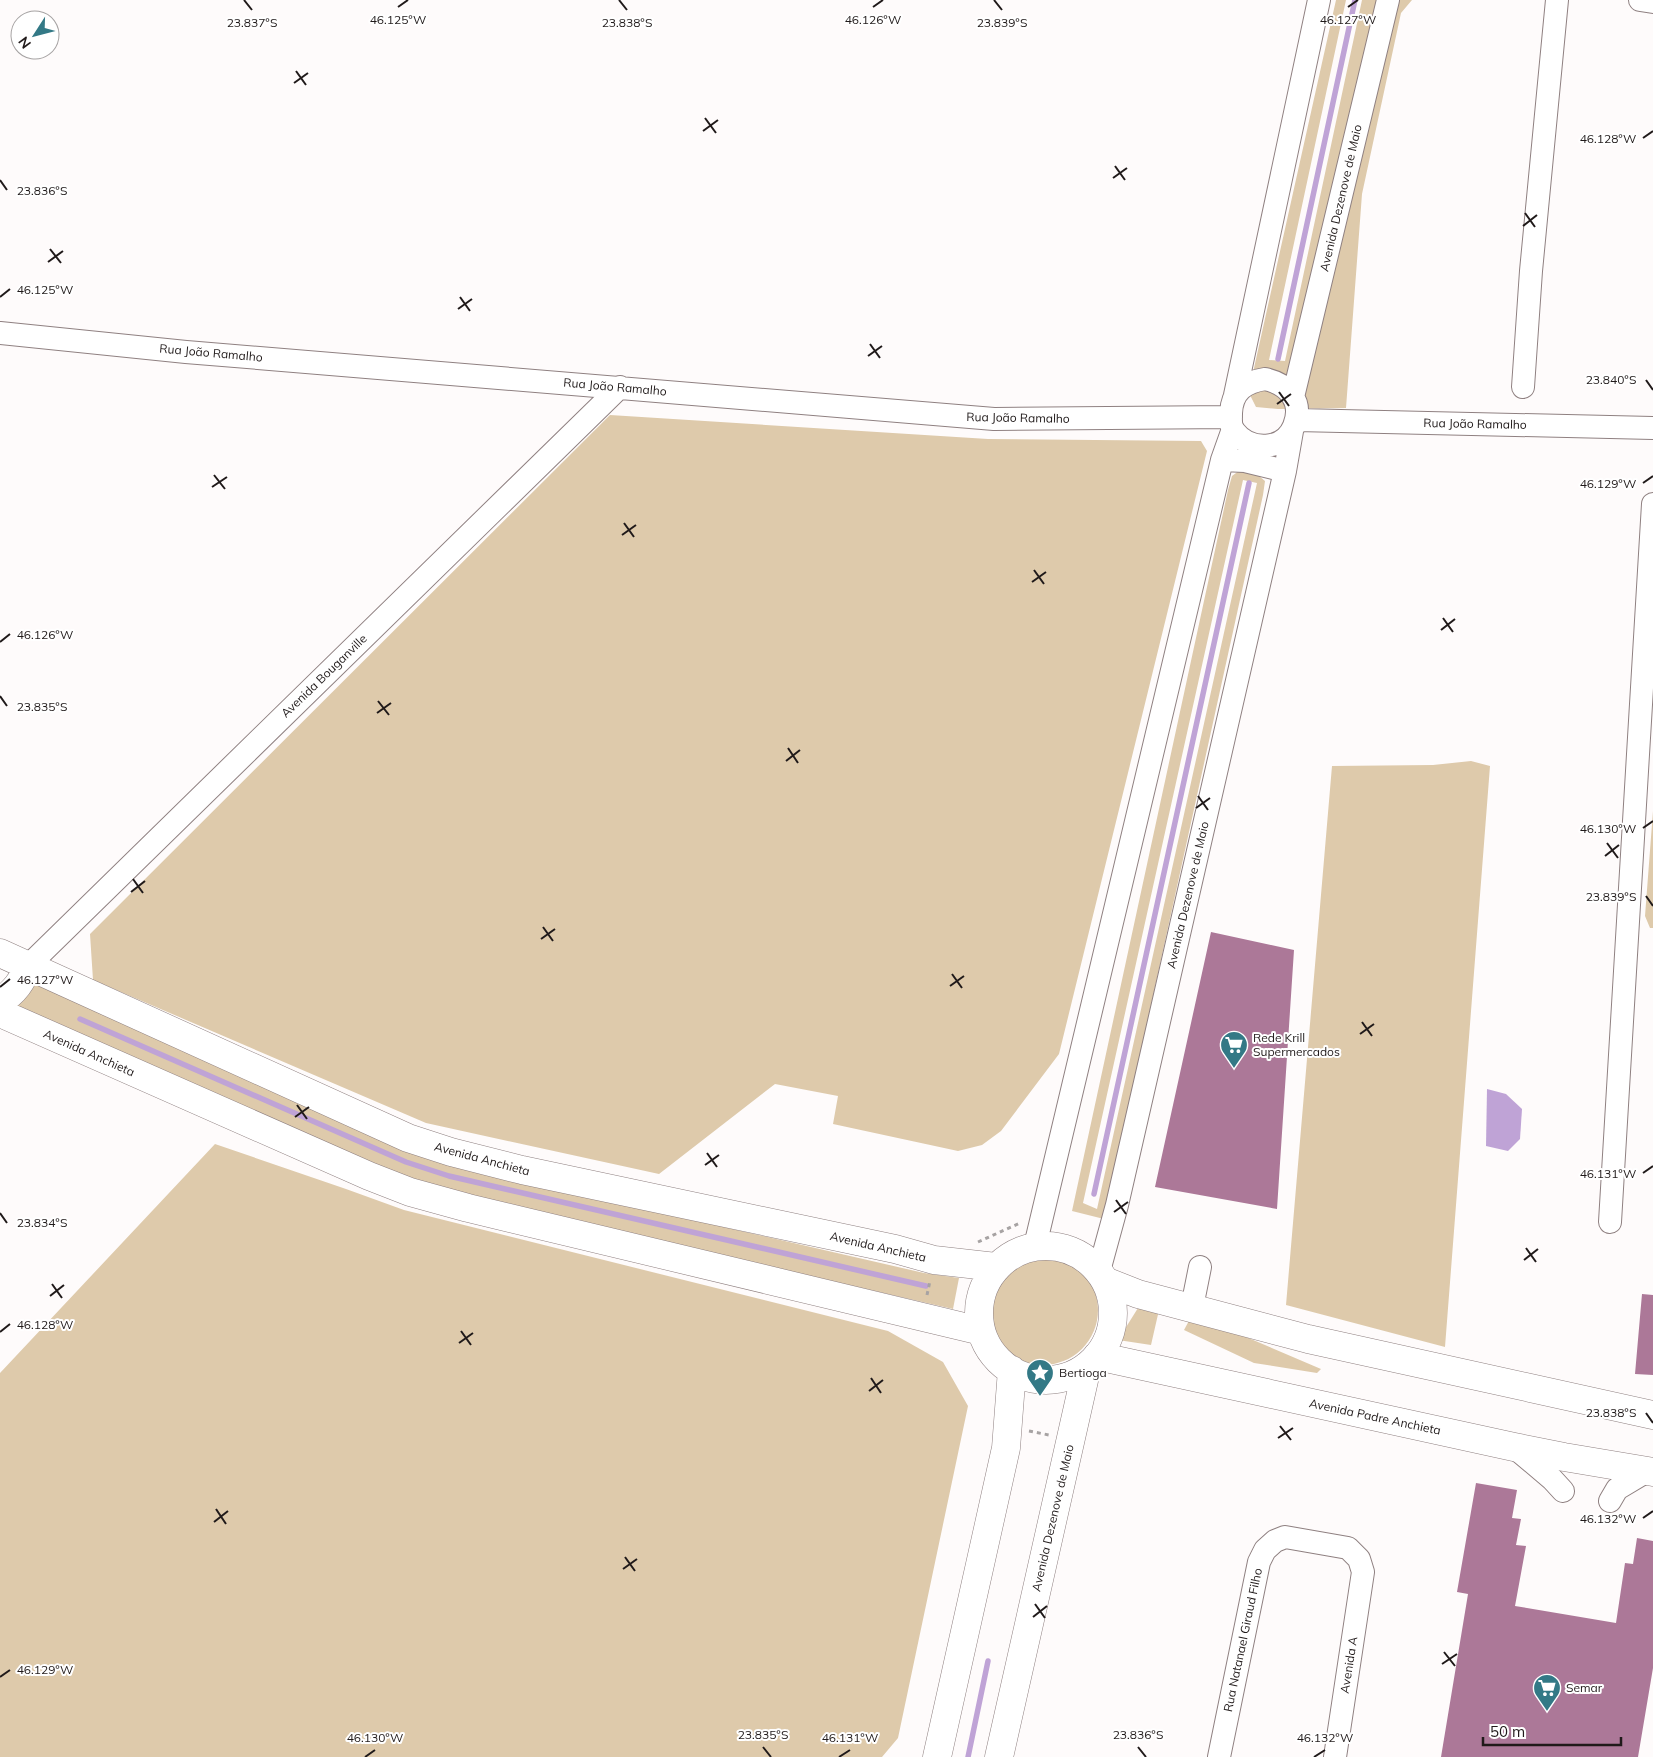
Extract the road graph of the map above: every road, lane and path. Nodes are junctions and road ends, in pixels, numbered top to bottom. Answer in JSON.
{"nodes":[{"id":1,"x":1319,"y":0,"type":"edge"},
{"id":2,"x":1388,"y":0,"type":"edge"},
{"id":3,"x":1557,"y":0,"type":"edge"},
{"id":4,"x":1640,"y":0,"type":"edge"},
{"id":5,"x":1653,"y":2,"type":"edge"},
{"id":6,"x":0,"y":334,"type":"edge"},
{"id":7,"x":620,"y":387,"type":"junction"},
{"id":8,"x":1523,"y":387,"type":"dead end"},
{"id":9,"x":1235,"y":395,"type":"junction"},
{"id":10,"x":1293,"y":397,"type":"junction"},
{"id":11,"x":1232,"y":423,"type":"junction"},
{"id":12,"x":1294,"y":425,"type":"junction"},
{"id":13,"x":1653,"y":428,"type":"edge"},
{"id":14,"x":1222,"y":460,"type":"junction"},
{"id":15,"x":1285,"y":471,"type":"junction"},
{"id":16,"x":1653,"y":504,"type":"edge"},
{"id":17,"x":0,"y":953,"type":"edge"},
{"id":18,"x":28,"y":965,"type":"junction"},
{"id":19,"x":0,"y":1001,"type":"edge"},
{"id":20,"x":0,"y":1013,"type":"edge"},
{"id":21,"x":1610,"y":1222,"type":"dead end"},
{"id":22,"x":1036,"y":1246,"type":"junction"},
{"id":23,"x":996,"y":1267,"type":"junction"},
{"id":24,"x":1200,"y":1267,"type":"dead end"},
{"id":25,"x":1102,"y":1276,"type":"junction"},
{"id":26,"x":1192,"y":1307,"type":"junction"},
{"id":27,"x":982,"y":1330,"type":"junction"},
{"id":28,"x":1092,"y":1361,"type":"junction"},
{"id":29,"x":1012,"y":1370,"type":"junction"},
{"id":30,"x":1653,"y":1415,"type":"edge"},
{"id":31,"x":1514,"y":1447,"type":"junction"},
{"id":32,"x":1650,"y":1471,"type":"edge"},
{"id":33,"x":1563,"y":1491,"type":"dead end"},
{"id":34,"x":1610,"y":1501,"type":"dead end"},
{"id":35,"x":1363,"y":1572,"type":"joint"},
{"id":36,"x":937,"y":1757,"type":"edge"},
{"id":37,"x":1000,"y":1757,"type":"edge"},
{"id":38,"x":1219,"y":1757,"type":"edge"},
{"id":39,"x":1335,"y":1757,"type":"edge"}],
"edges":[{"from":1,"to":9,"type":"street"},
{"from":2,"to":10,"type":"street","name":"Avenida Dezenove de Maio"},
{"from":3,"to":8,"type":"street"},
{"from":4,"to":5,"type":"street"},
{"from":6,"to":7,"type":"street","name":"Rua João Ramalho"},
{"from":7,"to":11,"type":"street","name":"Rua João Ramalho"},
{"from":7,"to":18,"type":"street","name":"Avenida Bouganville"},
{"from":9,"to":10,"type":"street"},
{"from":9,"to":11,"type":"street"},
{"from":10,"to":12,"type":"street"},
{"from":11,"to":12,"type":"street"},
{"from":11,"to":14,"type":"street"},
{"from":12,"to":13,"type":"street","name":"Rua João Ramalho"},
{"from":12,"to":15,"type":"street","name":"Avenida Dezenove de Maio"},
{"from":14,"to":15,"type":"street"},
{"from":14,"to":22,"type":"street"},
{"from":15,"to":25,"type":"street","name":"Avenida Dezenove de Maio"},
{"from":16,"to":21,"type":"street"},
{"from":17,"to":18,"type":"main road","name":"Avenida Anchieta"},
{"from":18,"to":19,"type":"main road"},
{"from":18,"to":23,"type":"main road","name":"Avenida Anchieta"},
{"from":20,"to":27,"type":"main road","name":"Avenida Anchieta"},
{"from":22,"to":23,"type":"main road"},
{"from":22,"to":25,"type":"main road"},
{"from":23,"to":27,"type":"main road"},
{"from":24,"to":26,"type":"street"},
{"from":25,"to":26,"type":"main road"},
{"from":25,"to":28,"type":"main road"},
{"from":26,"to":30,"type":"main road"},
{"from":27,"to":29,"type":"main road"},
{"from":28,"to":29,"type":"main road"},
{"from":28,"to":31,"type":"main road","name":"Avenida Padre Anchieta"},
{"from":28,"to":37,"type":"main road","name":"Avenida Dezenove de Maio"},
{"from":29,"to":36,"type":"main road"},
{"from":31,"to":32,"type":"main road","name":"Avenida Padre Anchieta"},
{"from":31,"to":33,"type":"street"},
{"from":32,"to":34,"type":"street"},
{"from":35,"to":38,"type":"street","name":"Rua Natanael Giraud Filho"},
{"from":35,"to":39,"type":"street","name":"Avenida A"}]}
